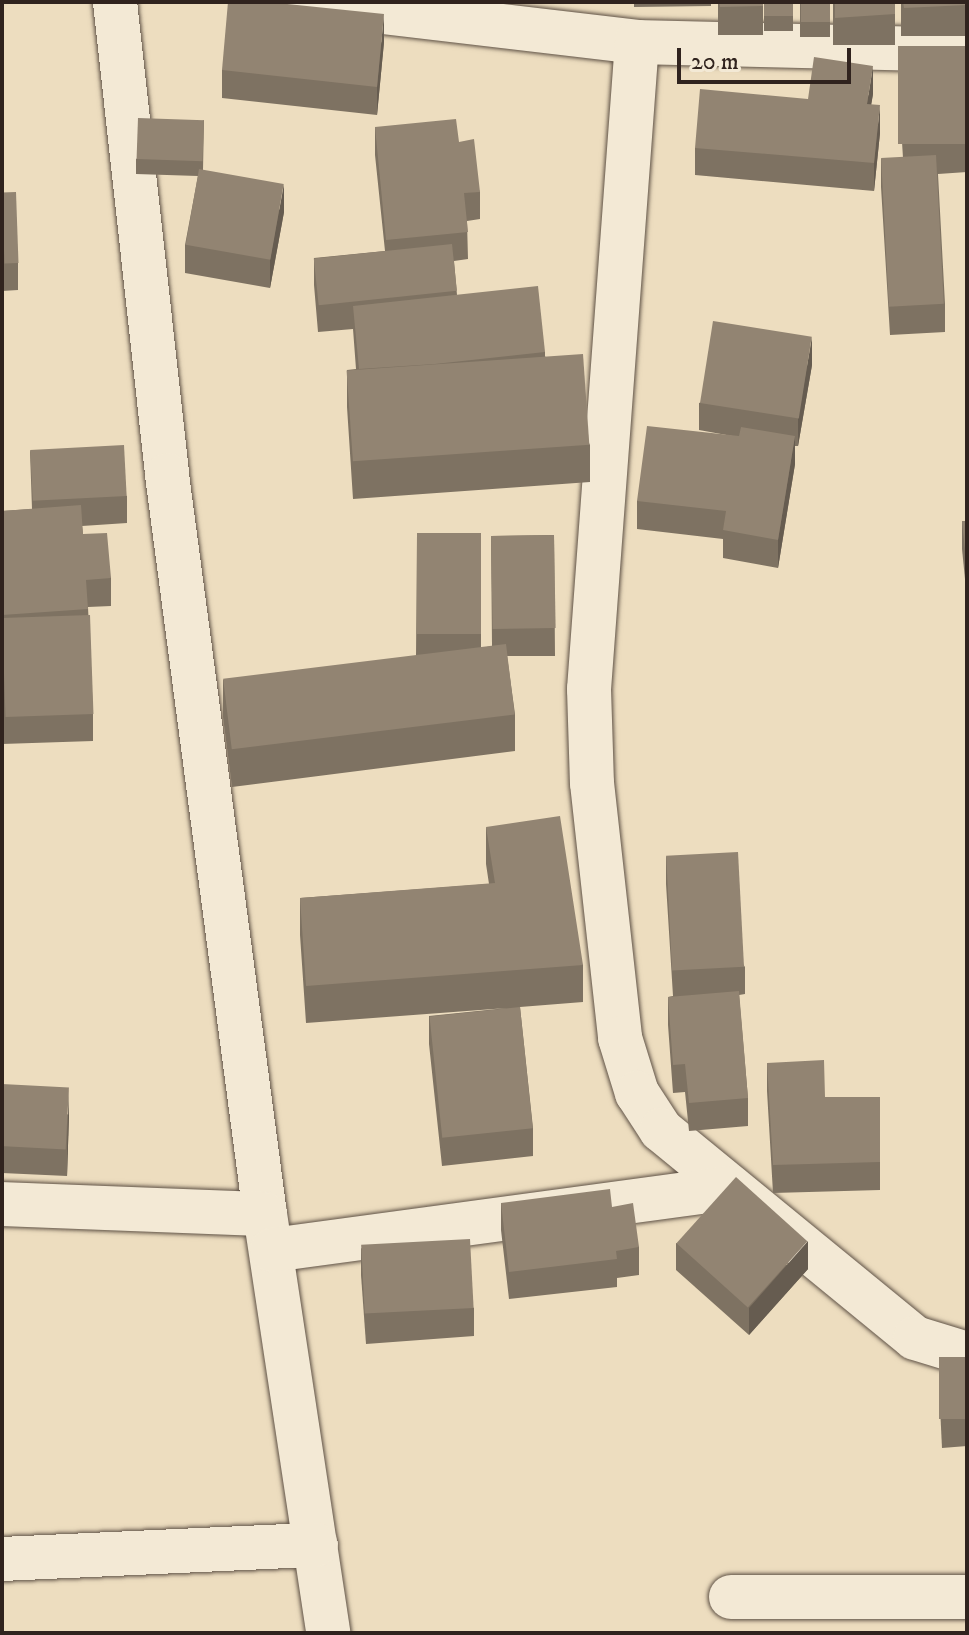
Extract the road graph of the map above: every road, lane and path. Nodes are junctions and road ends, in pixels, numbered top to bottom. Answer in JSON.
{"nodes":[{"id":1,"x":115,"y":2,"type":"edge"},
{"id":2,"x":298,"y":2,"type":"edge"},
{"id":3,"x":637,"y":42,"type":"junction"},
{"id":4,"x":967,"y":50,"type":"edge"},
{"id":5,"x":731,"y":1188,"type":"junction"},
{"id":6,"x":2,"y":1204,"type":"edge"},
{"id":7,"x":269,"y":1232,"type":"junction"},
{"id":8,"x":967,"y":1354,"type":"edge"},
{"id":9,"x":316,"y":1545,"type":"junction"},
{"id":10,"x":2,"y":1559,"type":"edge"},
{"id":11,"x":731,"y":1597,"type":"dead end"},
{"id":12,"x":967,"y":1597,"type":"edge"},
{"id":13,"x":328,"y":1633,"type":"edge"}],
"edges":[{"from":1,"to":7,"type":"street"},
{"from":2,"to":3,"type":"street"},
{"from":3,"to":4,"type":"street"},
{"from":3,"to":5,"type":"street"},
{"from":5,"to":7,"type":"street"},
{"from":5,"to":8,"type":"street"},
{"from":6,"to":7,"type":"street"},
{"from":7,"to":9,"type":"street"},
{"from":9,"to":10,"type":"street"},
{"from":9,"to":13,"type":"street"},
{"from":11,"to":12,"type":"street"}]}
